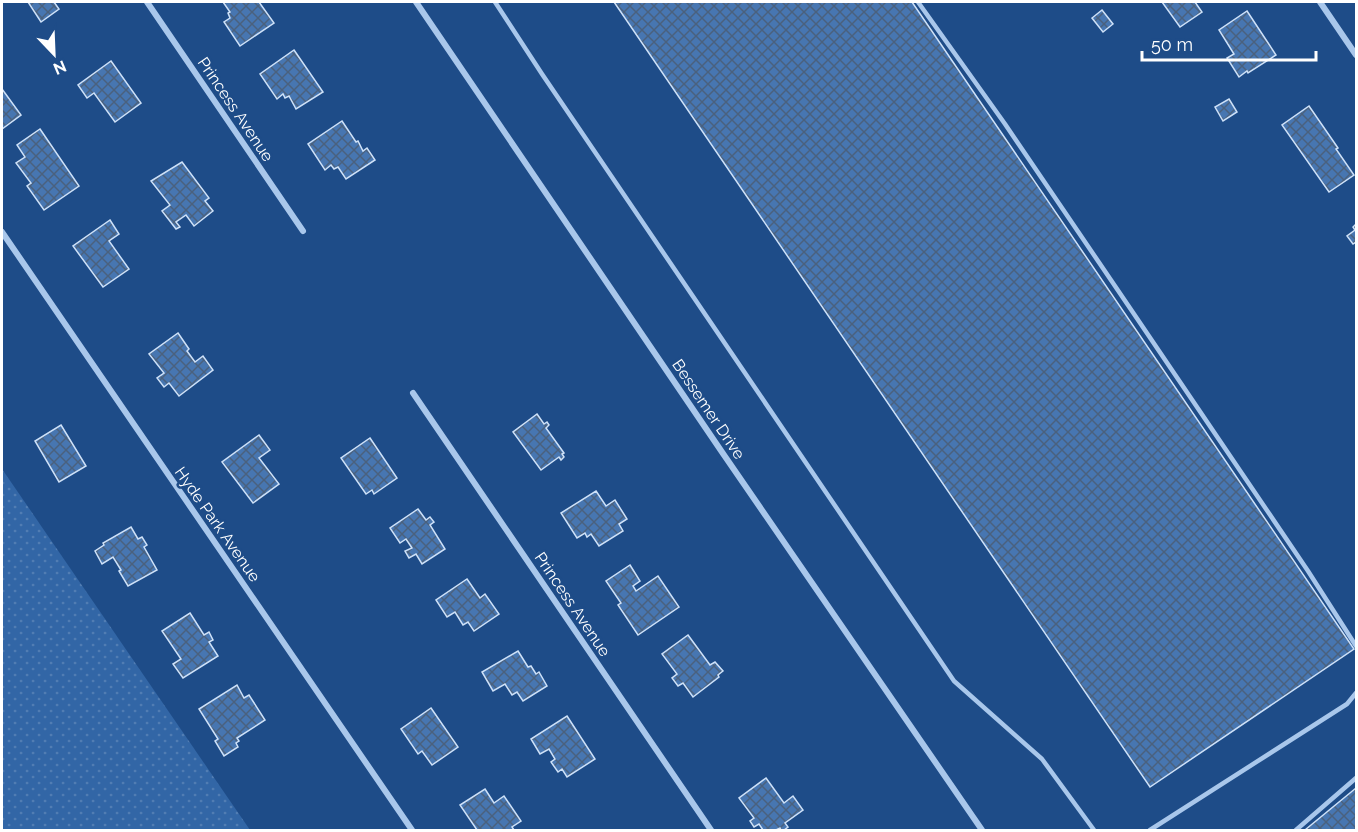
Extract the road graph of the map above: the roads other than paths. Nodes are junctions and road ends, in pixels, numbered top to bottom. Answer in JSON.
{"nodes":[{"id":1,"x":147,"y":2,"type":"edge"},
{"id":2,"x":416,"y":2,"type":"edge"},
{"id":3,"x":495,"y":2,"type":"edge"},
{"id":4,"x":918,"y":2,"type":"edge"},
{"id":5,"x":1320,"y":2,"type":"edge"},
{"id":6,"x":1356,"y":55,"type":"edge"},
{"id":7,"x":303,"y":231,"type":"dead end"},
{"id":8,"x":2,"y":232,"type":"edge"},
{"id":9,"x":413,"y":393,"type":"dead end"},
{"id":10,"x":1356,"y":646,"type":"edge"},
{"id":11,"x":1356,"y":693,"type":"edge"},
{"id":12,"x":1356,"y":778,"type":"edge"},
{"id":13,"x":412,"y":831,"type":"edge"},
{"id":14,"x":711,"y":831,"type":"edge"},
{"id":15,"x":982,"y":831,"type":"edge"},
{"id":16,"x":1094,"y":831,"type":"edge"},
{"id":17,"x":1150,"y":831,"type":"edge"},
{"id":18,"x":1296,"y":831,"type":"edge"}],
"edges":[{"from":1,"to":7,"type":"street","name":"Princess Avenue"},
{"from":2,"to":15,"type":"street","name":"Bessemer Drive"},
{"from":3,"to":16,"type":"lane"},
{"from":4,"to":10,"type":"lane"},
{"from":5,"to":6,"type":"street"},
{"from":8,"to":13,"type":"street","name":"Hyde Park Avenue"},
{"from":9,"to":14,"type":"street","name":"Princess Avenue"},
{"from":11,"to":17,"type":"lane"},
{"from":12,"to":18,"type":"lane"}]}
